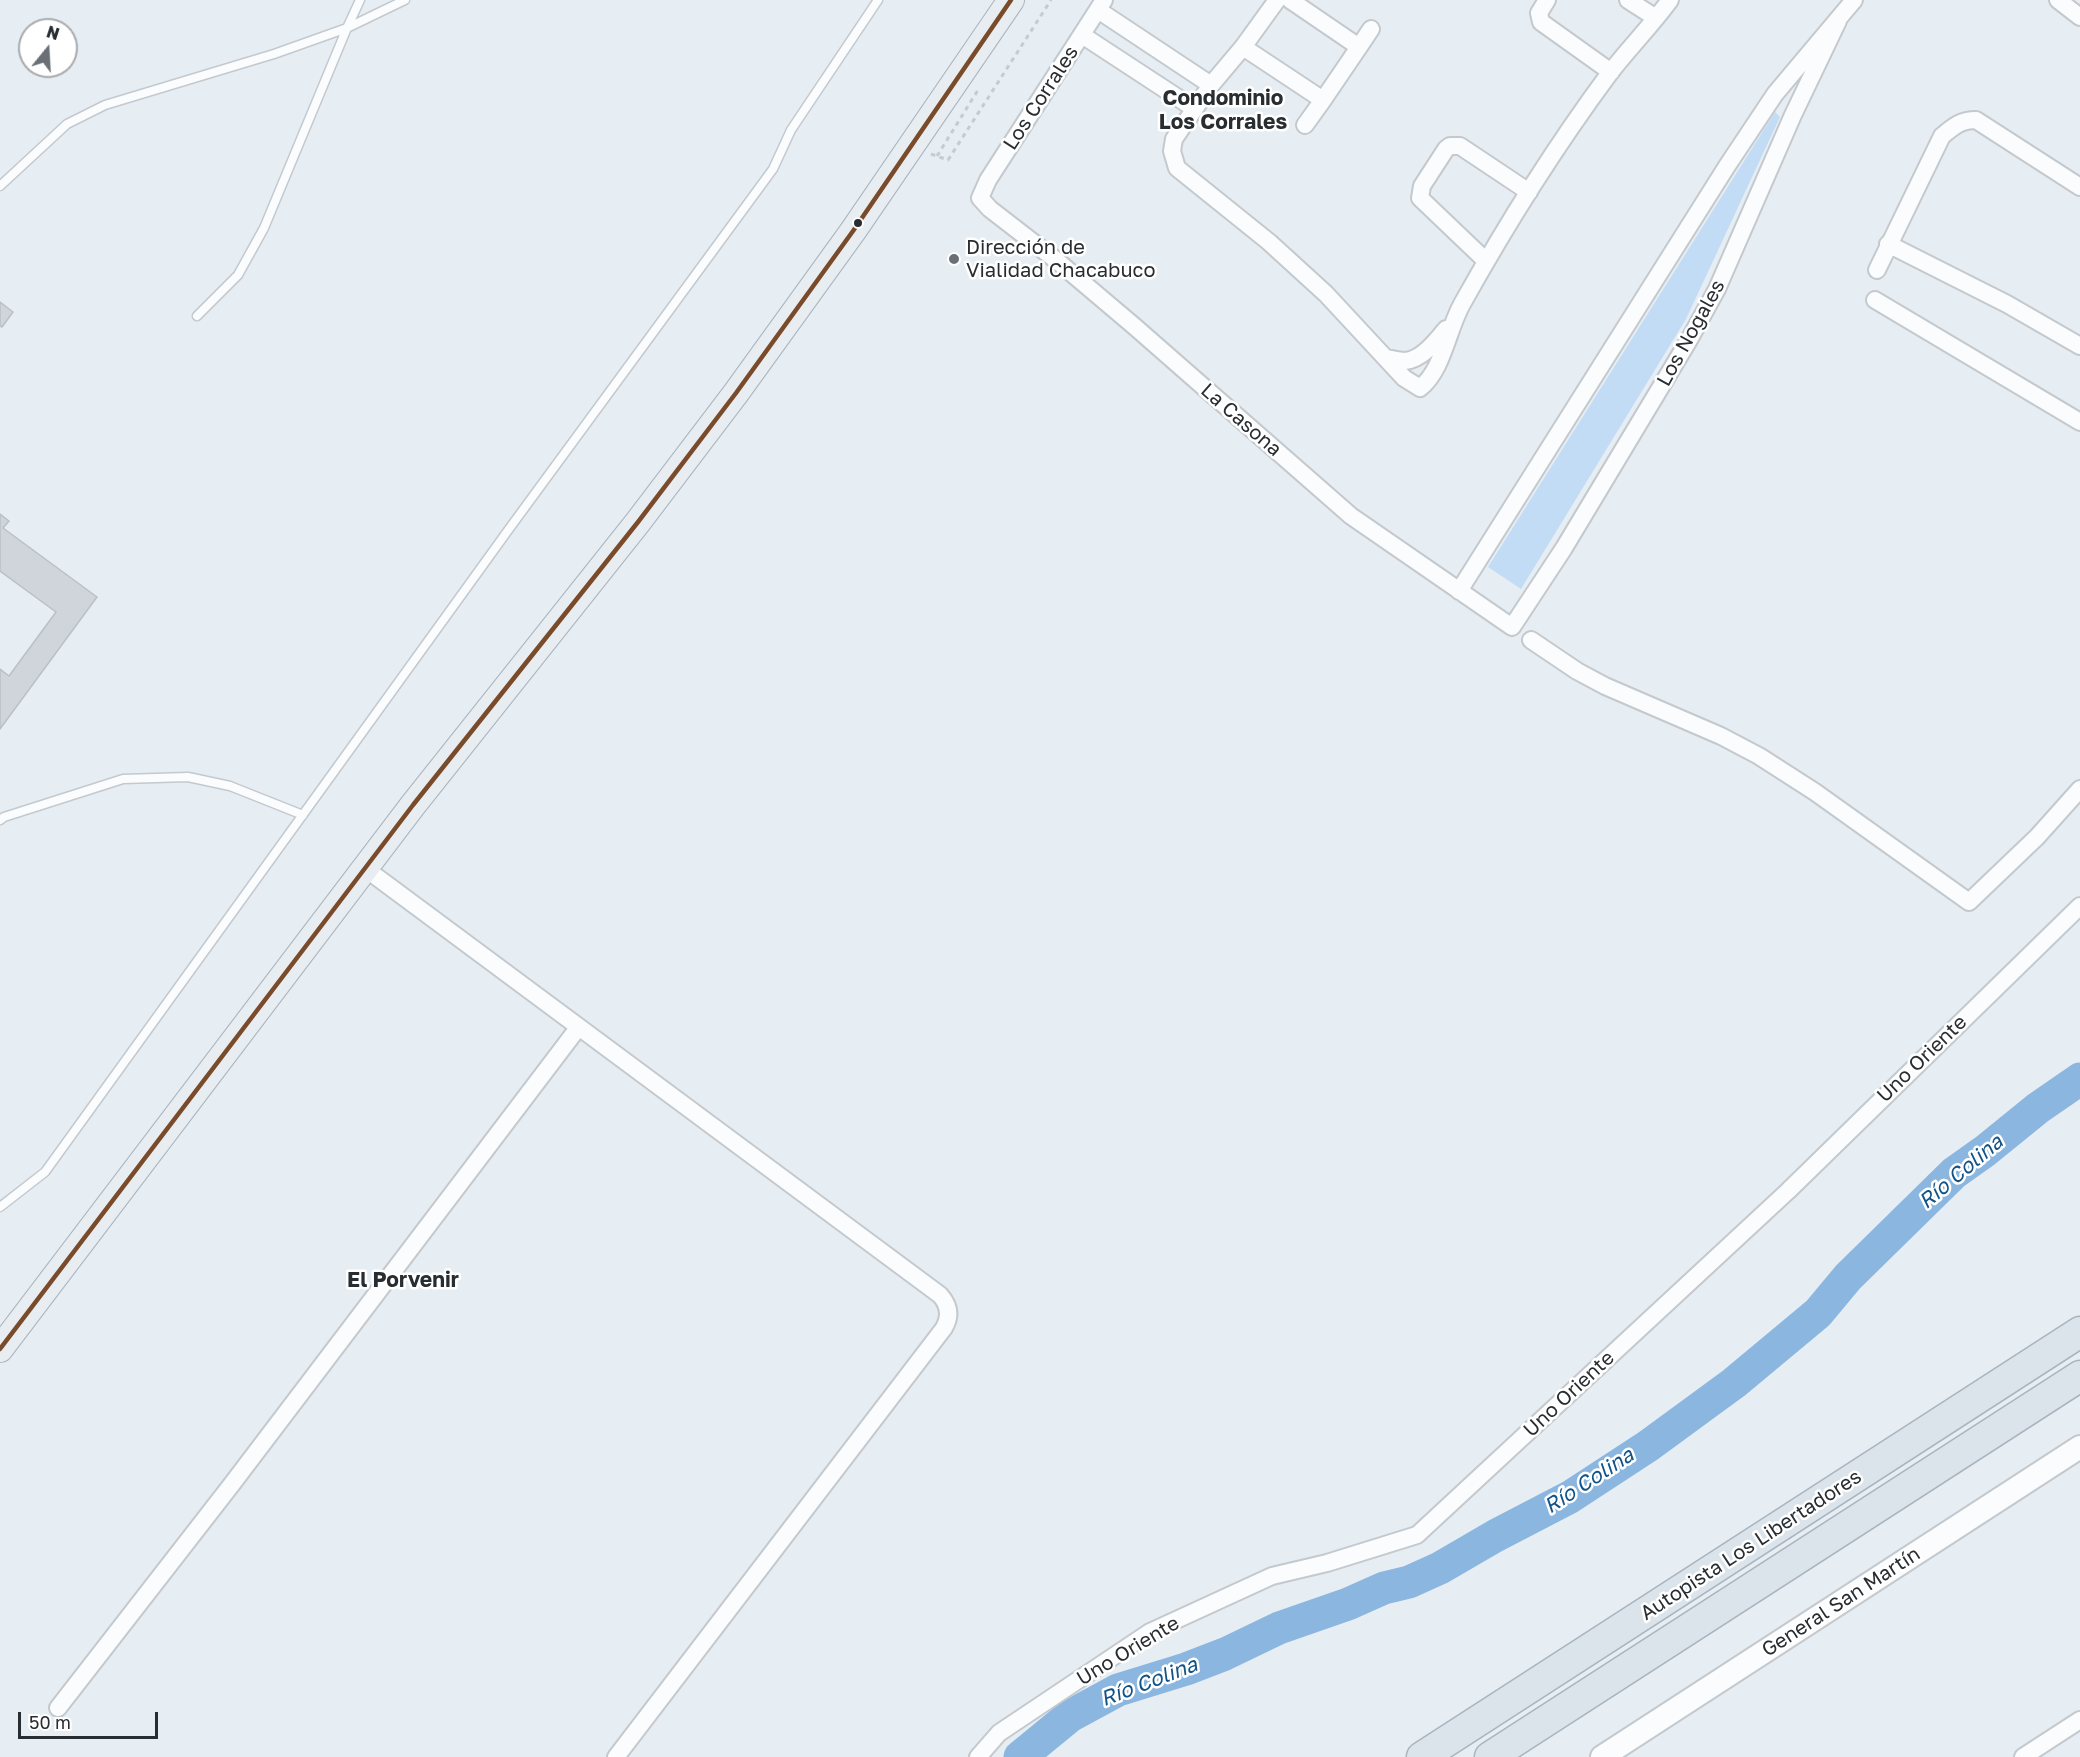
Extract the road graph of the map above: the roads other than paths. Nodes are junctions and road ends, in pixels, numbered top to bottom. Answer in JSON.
{"nodes":[{"id":1,"x":360,"y":0,"type":"edge"},
{"id":2,"x":405,"y":0,"type":"edge"},
{"id":3,"x":878,"y":0,"type":"edge"},
{"id":4,"x":1011,"y":0,"type":"edge"},
{"id":5,"x":1277,"y":0,"type":"edge"},
{"id":6,"x":1290,"y":0,"type":"edge"},
{"id":7,"x":1547,"y":0,"type":"edge"},
{"id":8,"x":1628,"y":0,"type":"edge"},
{"id":9,"x":1670,"y":0,"type":"edge"},
{"id":10,"x":1854,"y":0,"type":"edge"},
{"id":11,"x":2058,"y":0,"type":"edge"},
{"id":12,"x":1101,"y":5,"type":"edge"},
{"id":13,"x":2080,"y":17,"type":"edge"},
{"id":14,"x":1656,"y":18,"type":"junction"},
{"id":15,"x":1838,"y":21,"type":"junction"},
{"id":16,"x":347,"y":28,"type":"junction"},
{"id":17,"x":1371,"y":29,"type":"dead end"},
{"id":18,"x":1082,"y":35,"type":"junction"},
{"id":19,"x":1243,"y":47,"type":"junction"},
{"id":20,"x":1359,"y":47,"type":"junction"},
{"id":21,"x":1611,"y":72,"type":"junction"},
{"id":22,"x":1211,"y":86,"type":"junction"},
{"id":23,"x":1323,"y":100,"type":"junction"},
{"id":24,"x":1195,"y":109,"type":"junction"},
{"id":25,"x":1305,"y":126,"type":"dead end"},
{"id":26,"x":0,"y":186,"type":"edge"},
{"id":27,"x":2080,"y":187,"type":"edge"},
{"id":28,"x":1529,"y":192,"type":"junction"},
{"id":29,"x":980,"y":198,"type":"joint"},
{"id":30,"x":1888,"y":244,"type":"junction"},
{"id":31,"x":1486,"y":261,"type":"junction"},
{"id":32,"x":1876,"y":270,"type":"dead end"},
{"id":33,"x":1875,"y":300,"type":"dead end"},
{"id":34,"x":197,"y":316,"type":"dead end"},
{"id":35,"x":1452,"y":321,"type":"junction"},
{"id":36,"x":2080,"y":346,"type":"edge"},
{"id":37,"x":1386,"y":358,"type":"junction"},
{"id":38,"x":2078,"y":416,"type":"edge"},
{"id":39,"x":1459,"y":591,"type":"junction"},
{"id":40,"x":1512,"y":627,"type":"joint"},
{"id":41,"x":1531,"y":640,"type":"dead end"},
{"id":42,"x":2080,"y":789,"type":"edge"},
{"id":43,"x":303,"y":815,"type":"junction"},
{"id":44,"x":0,"y":820,"type":"edge"},
{"id":45,"x":366,"y":869,"type":"junction"},
{"id":46,"x":2080,"y":906,"type":"edge"},
{"id":47,"x":578,"y":1028,"type":"junction"},
{"id":48,"x":0,"y":1207,"type":"edge"},
{"id":49,"x":2080,"y":1332,"type":"edge"},
{"id":50,"x":0,"y":1349,"type":"edge"},
{"id":51,"x":2080,"y":1376,"type":"edge"},
{"id":52,"x":2080,"y":1447,"type":"edge"},
{"id":53,"x":58,"y":1708,"type":"dead end"},
{"id":54,"x":2080,"y":1720,"type":"edge"},
{"id":55,"x":2034,"y":1754,"type":"edge"},
{"id":56,"x":616,"y":1757,"type":"edge"},
{"id":57,"x":978,"y":1757,"type":"edge"},
{"id":58,"x":1422,"y":1757,"type":"edge"},
{"id":59,"x":1490,"y":1757,"type":"edge"},
{"id":60,"x":1602,"y":1757,"type":"edge"}],
"edges":[{"from":1,"to":16,"type":"lane"},
{"from":2,"to":16,"type":"lane"},
{"from":3,"to":43,"type":"lane"},
{"from":4,"to":45,"type":"main road"},
{"from":5,"to":19,"type":"street"},
{"from":6,"to":20,"type":"street"},
{"from":7,"to":21,"type":"street"},
{"from":8,"to":14,"type":"street"},
{"from":9,"to":14,"type":"street"},
{"from":10,"to":15,"type":"street","name":"Los Nogales"},
{"from":11,"to":13,"type":"street"},
{"from":12,"to":18,"type":"street","name":"Los Corrales"},
{"from":12,"to":22,"type":"street"},
{"from":14,"to":21,"type":"street"},
{"from":15,"to":39,"type":"street","name":"Los Nogales"},
{"from":15,"to":40,"type":"street","name":"Los Nogales"},
{"from":16,"to":26,"type":"lane"},
{"from":16,"to":34,"type":"lane"},
{"from":17,"to":20,"type":"street"},
{"from":18,"to":24,"type":"street"},
{"from":18,"to":29,"type":"street","name":"Los Corrales"},
{"from":19,"to":22,"type":"street"},
{"from":19,"to":23,"type":"street"},
{"from":20,"to":23,"type":"street"},
{"from":21,"to":28,"type":"street"},
{"from":22,"to":24,"type":"street"},
{"from":23,"to":25,"type":"street"},
{"from":24,"to":37,"type":"street"},
{"from":27,"to":30,"type":"street"},
{"from":28,"to":31,"type":"street"},
{"from":28,"to":31,"type":"street"},
{"from":29,"to":39,"type":"street","name":"La Casona"},
{"from":30,"to":32,"type":"street"},
{"from":30,"to":36,"type":"street"},
{"from":31,"to":35,"type":"street"},
{"from":33,"to":38,"type":"street"},
{"from":35,"to":37,"type":"street"},
{"from":35,"to":37,"type":"street"},
{"from":39,"to":40,"type":"street","name":"La Casona"},
{"from":41,"to":42,"type":"street"},
{"from":43,"to":44,"type":"lane"},
{"from":43,"to":48,"type":"lane"},
{"from":45,"to":47,"type":"street"},
{"from":45,"to":50,"type":"main road"},
{"from":46,"to":57,"type":"street","name":"Uno Oriente"},
{"from":47,"to":53,"type":"street"},
{"from":47,"to":56,"type":"street"},
{"from":49,"to":58,"type":"highway","name":"Autopista Los Libertadores"},
{"from":51,"to":59,"type":"highway","name":"Autopista Los Libertadores"},
{"from":52,"to":60,"type":"street","name":"General San Martín"},
{"from":54,"to":55,"type":"street"}]}
